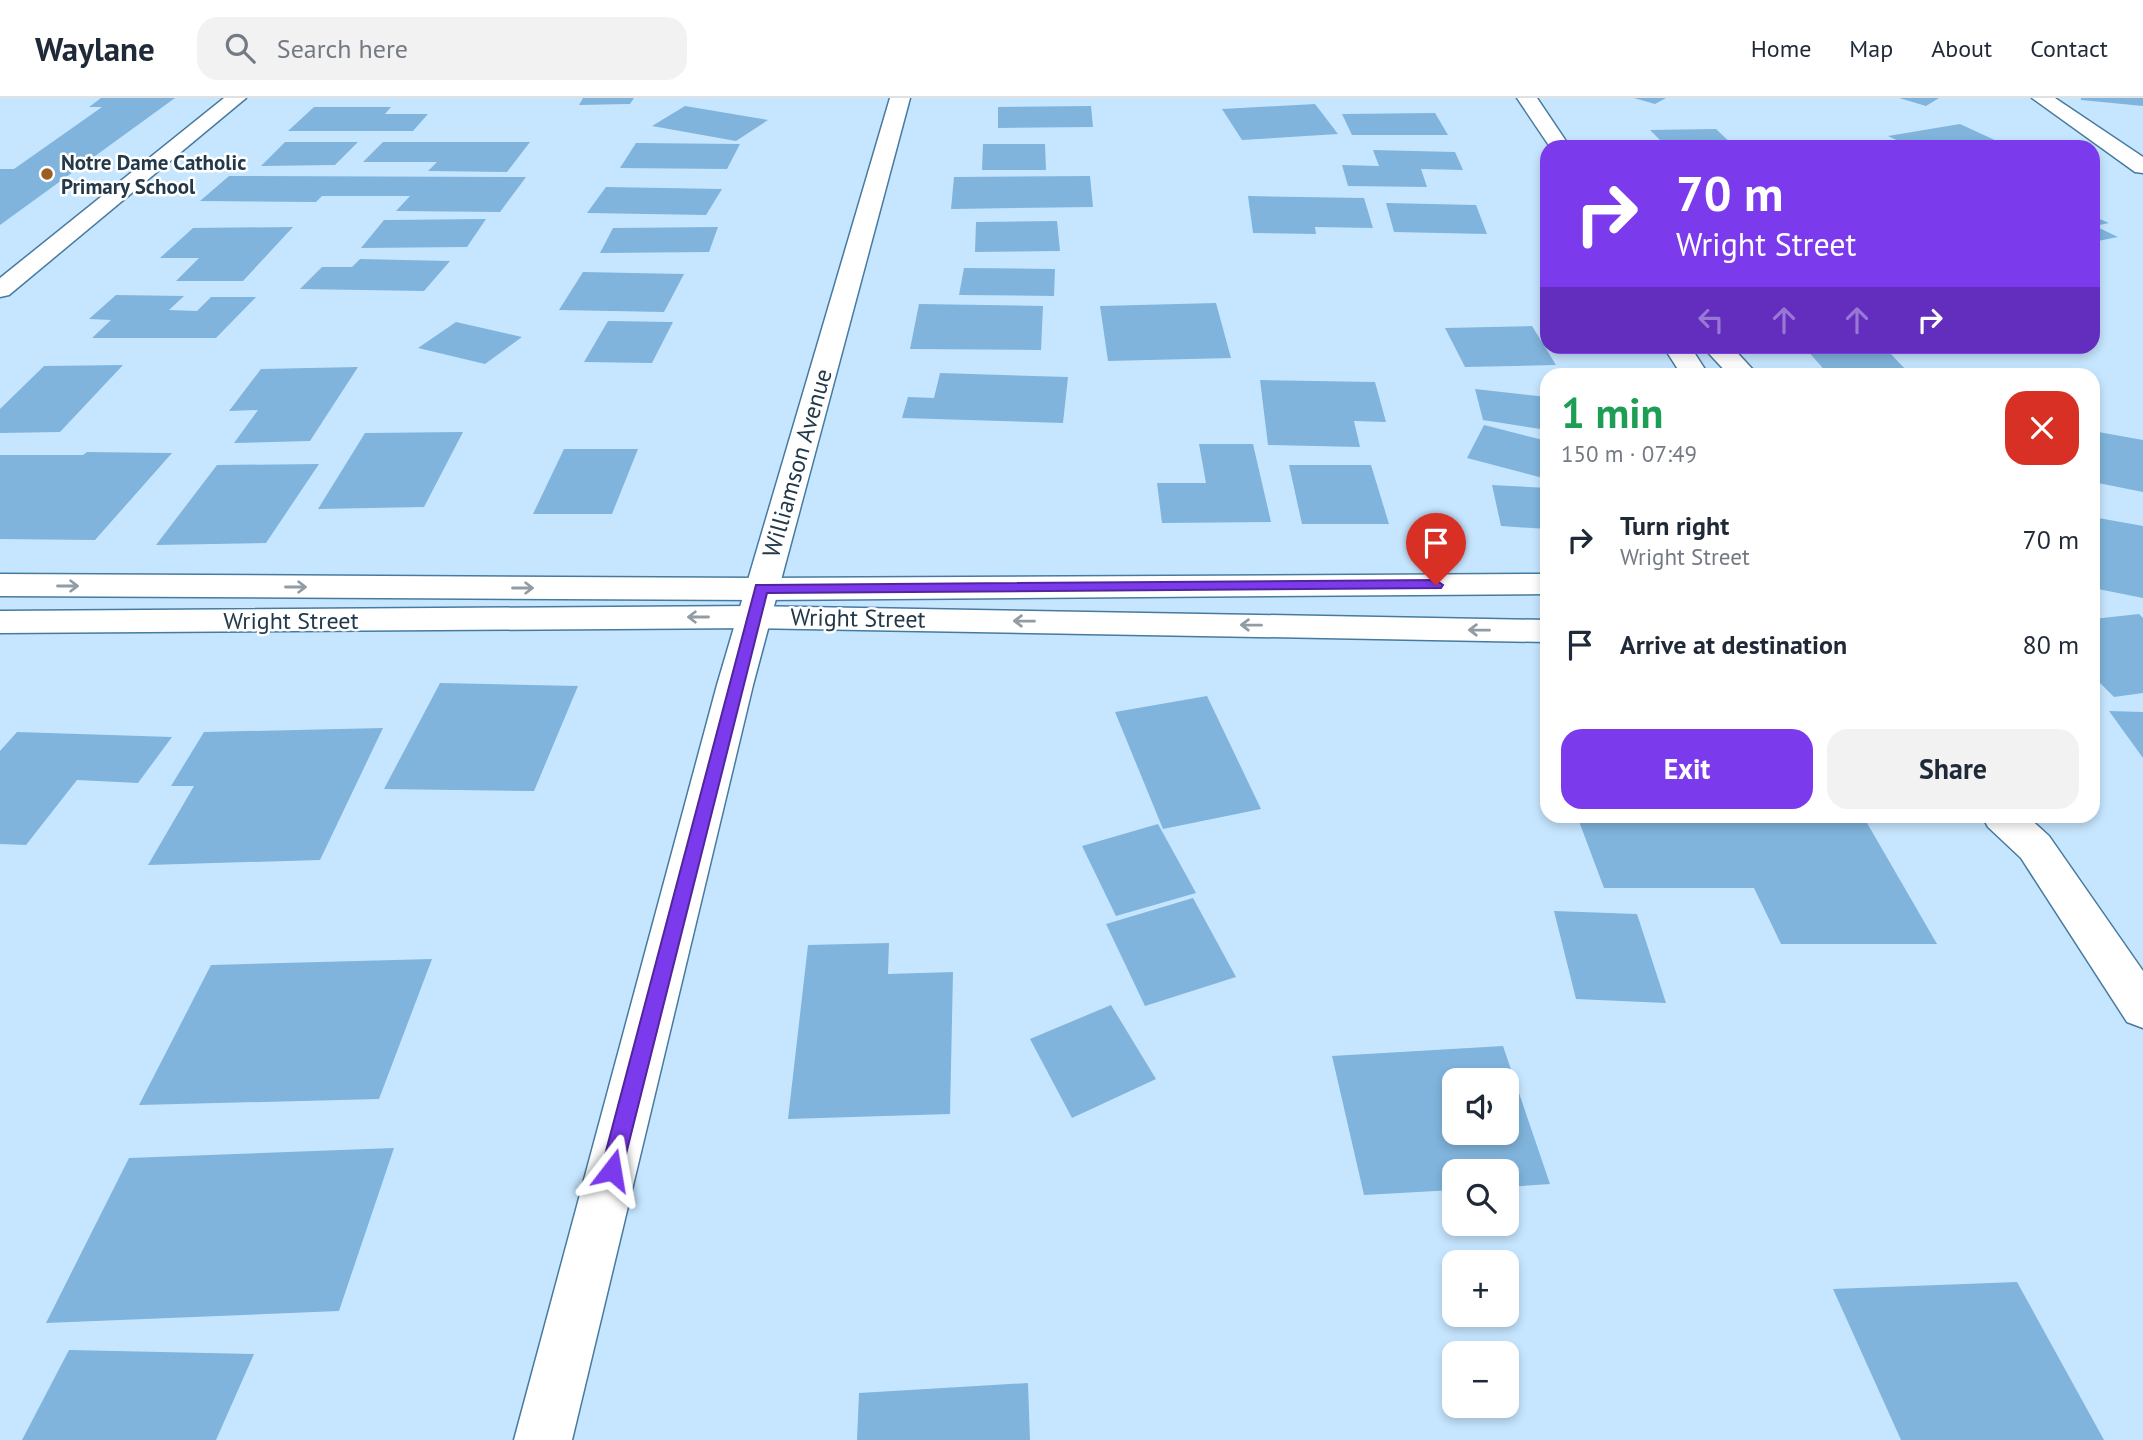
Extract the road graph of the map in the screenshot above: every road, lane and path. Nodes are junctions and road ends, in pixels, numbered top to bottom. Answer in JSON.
{"nodes":[{"id":1,"x":236,"y":98,"type":"edge"},
{"id":2,"x":900,"y":98,"type":"edge"},
{"id":3,"x":1527,"y":98,"type":"edge"},
{"id":4,"x":2042,"y":98,"type":"edge"},
{"id":5,"x":1555,"y":140,"type":"edge"},
{"id":6,"x":2143,"y":167,"type":"edge"},
{"id":7,"x":0,"y":290,"type":"edge"},
{"id":8,"x":1723,"y":354,"type":"edge"},
{"id":9,"x":1738,"y":368,"type":"edge"},
{"id":10,"x":1540,"y":584,"type":"edge"},
{"id":11,"x":0,"y":585,"type":"edge"},
{"id":12,"x":757,"y":603,"type":"junction"},
{"id":13,"x":0,"y":622,"type":"edge"},
{"id":14,"x":1540,"y":631,"type":"edge"},
{"id":15,"x":2014,"y":823,"type":"edge"},
{"id":16,"x":2029,"y":832,"type":"edge"},
{"id":17,"x":2143,"y":1008,"type":"edge"},
{"id":18,"x":543,"y":1440,"type":"edge"}],
"edges":[{"from":1,"to":7,"type":"street"},
{"from":2,"to":12,"type":"street","name":"Williamson Avenue"},
{"from":3,"to":5,"type":"street"},
{"from":4,"to":6,"type":"street"},
{"from":8,"to":9,"type":"street"},
{"from":10,"to":12,"type":"street","name":"Wright Street"},
{"from":11,"to":12,"type":"street","name":"Wright Street","one_way":true},
{"from":12,"to":13,"type":"street","name":"Wright Street","one_way":true},
{"from":14,"to":12,"type":"street","name":"Wright Street","one_way":true},
{"from":12,"to":18,"type":"street","name":"Williamson Avenue"},
{"from":15,"to":16,"type":"street"},
{"from":16,"to":17,"type":"street"}]}
